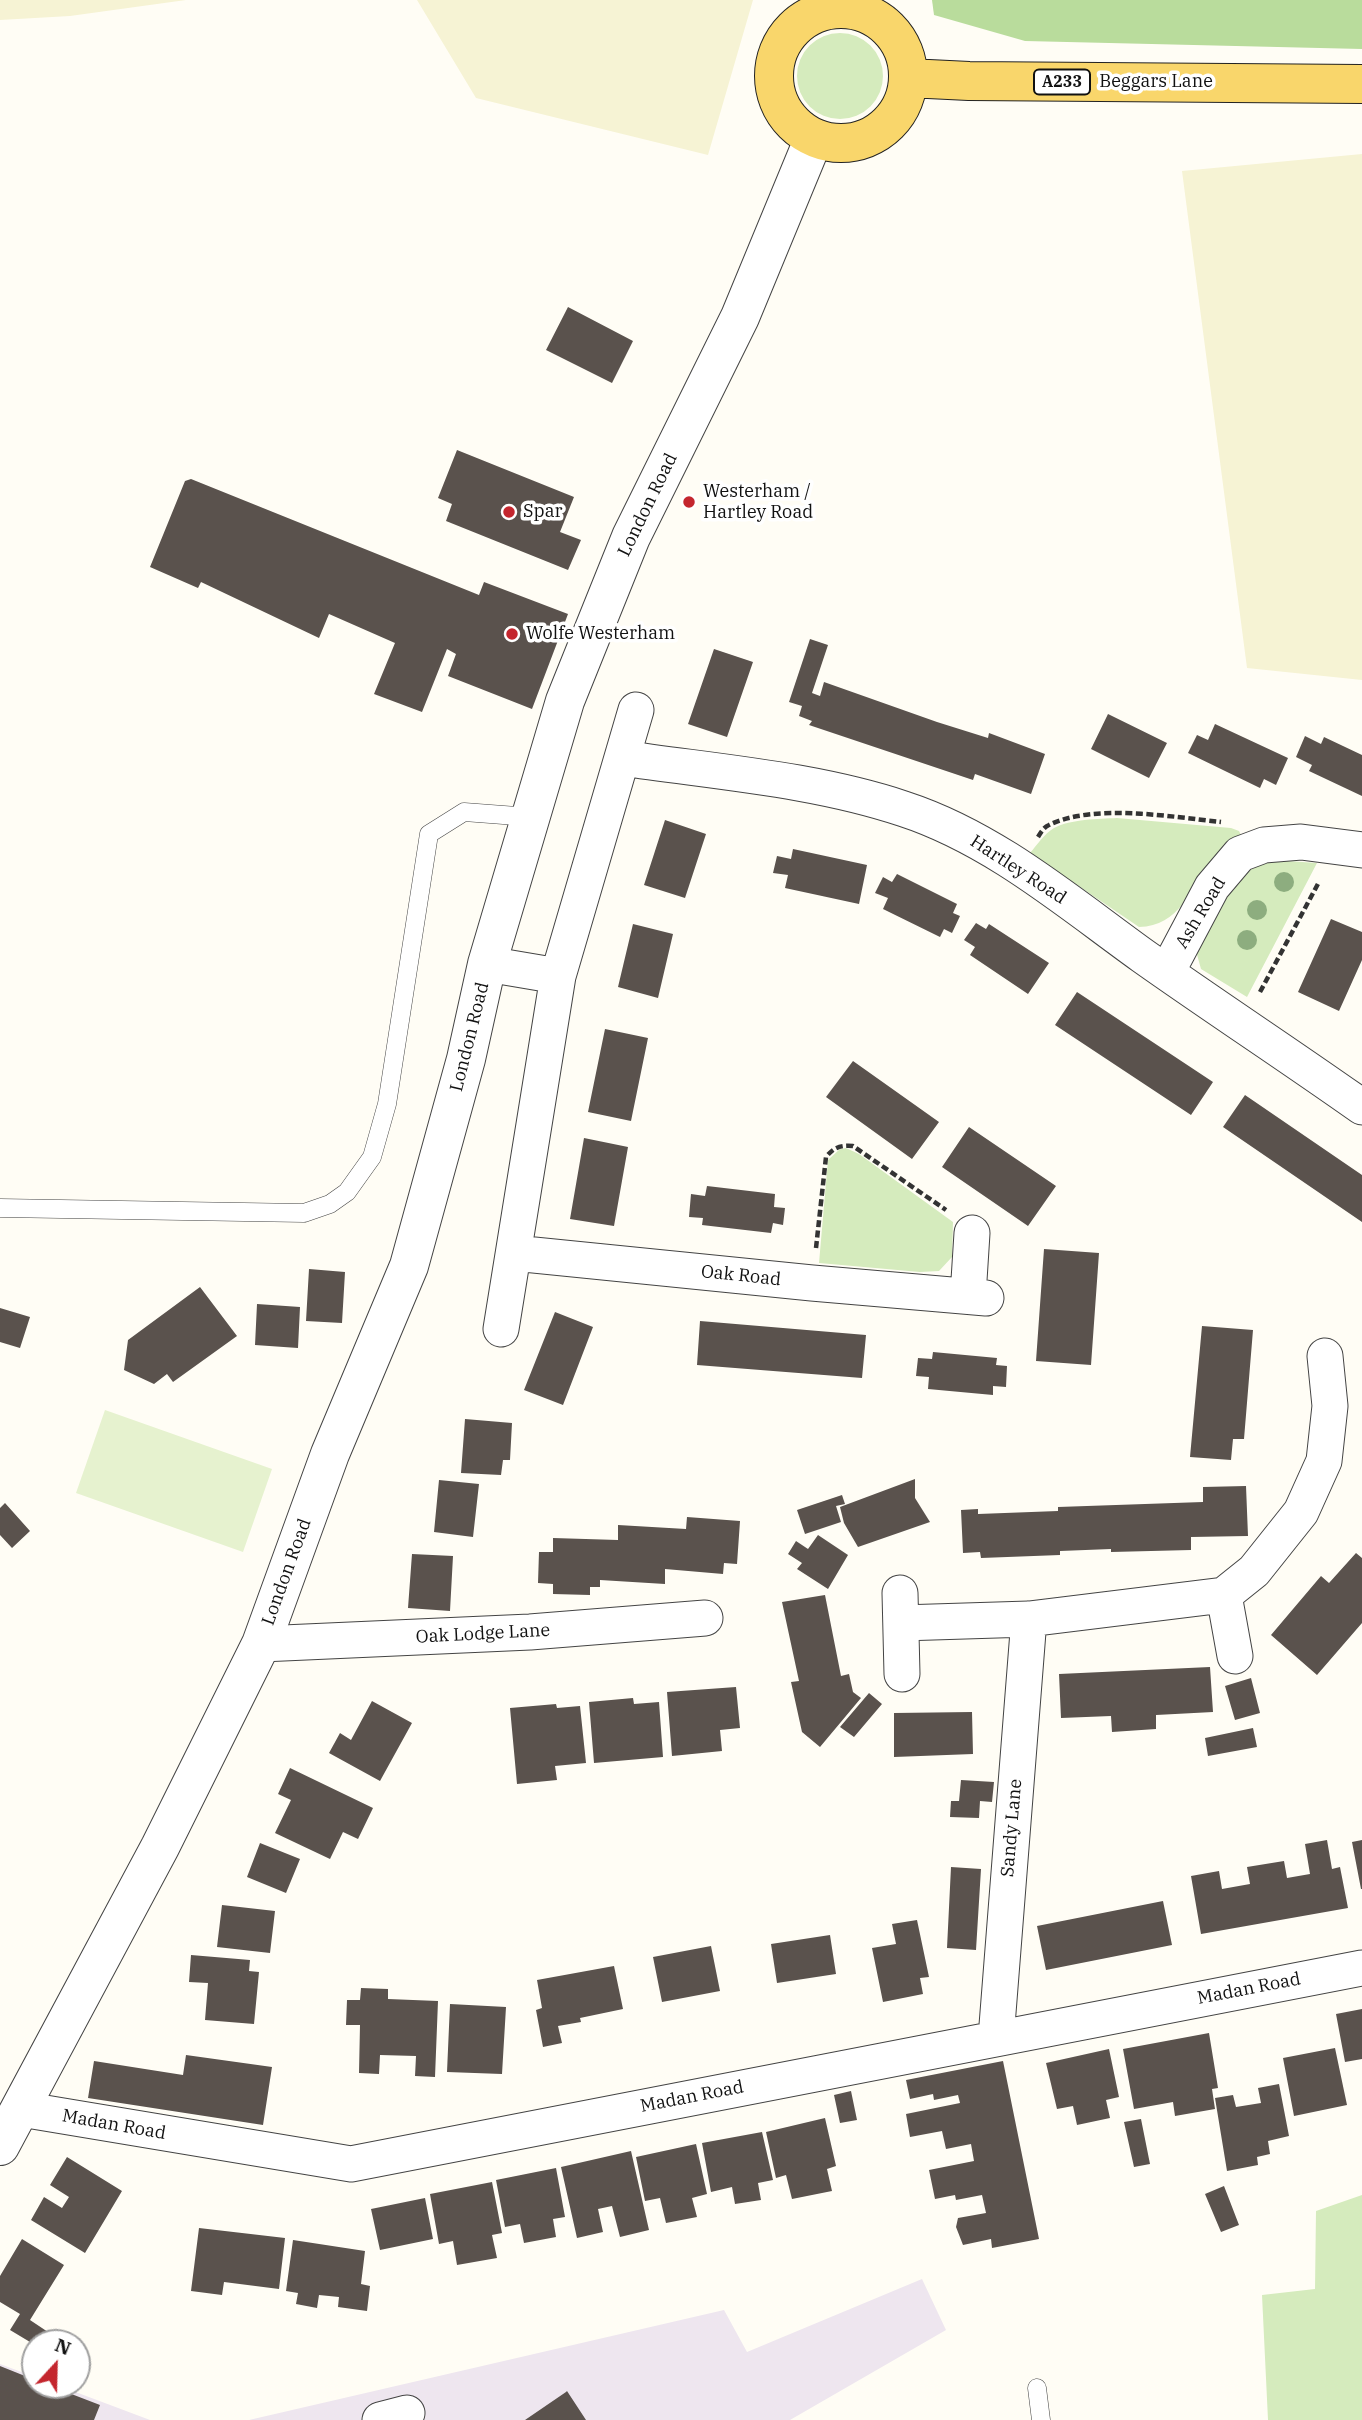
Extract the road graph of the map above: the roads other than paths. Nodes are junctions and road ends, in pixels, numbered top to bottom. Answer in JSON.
{"nodes":[{"id":1,"x":857,"y":6,"type":"edge"},
{"id":2,"x":908,"y":78,"type":"junction"},
{"id":3,"x":1362,"y":84,"type":"edge"},
{"id":4,"x":814,"y":138,"type":"junction"},
{"id":5,"x":636,"y":710,"type":"dead end"},
{"id":6,"x":622,"y":758,"type":"junction"},
{"id":7,"x":530,"y":817,"type":"junction"},
{"id":8,"x":1350,"y":849,"type":"edge"},
{"id":9,"x":488,"y":964,"type":"junction"},
{"id":10,"x":1167,"y":972,"type":"junction"},
{"id":11,"x":558,"y":976,"type":"junction"},
{"id":12,"x":1362,"y":1107,"type":"edge"},
{"id":13,"x":0,"y":1208,"type":"edge"},
{"id":14,"x":972,"y":1233,"type":"road end"},
{"id":15,"x":514,"y":1253,"type":"junction"},
{"id":16,"x":501,"y":1329,"type":"dead end"},
{"id":17,"x":1325,"y":1356,"type":"dead end"},
{"id":18,"x":1224,"y":1595,"type":"junction"},
{"id":19,"x":705,"y":1618,"type":"dead end"},
{"id":20,"x":1029,"y":1619,"type":"junction"},
{"id":21,"x":261,"y":1644,"type":"junction"},
{"id":22,"x":1234,"y":1656,"type":"dead end"},
{"id":23,"x":902,"y":1674,"type":"dead end"},
{"id":24,"x":1362,"y":1968,"type":"edge"},
{"id":25,"x":996,"y":2038,"type":"junction"},
{"id":26,"x":21,"y":2109,"type":"junction"},
{"id":27,"x":0,"y":2146,"type":"edge"},
{"id":28,"x":1037,"y":2388,"type":"dead end"},
{"id":29,"x":1041,"y":2420,"type":"edge"}],
"edges":[{"from":1,"to":2,"type":"main road"},
{"from":1,"to":4,"type":"main road"},
{"from":2,"to":3,"type":"main road","name":"Beggars Lane","number":"A233"},
{"from":2,"to":4,"type":"main road"},
{"from":4,"to":7,"type":"street","name":"London Road"},
{"from":5,"to":6,"type":"street"},
{"from":6,"to":10,"type":"street","name":"Hartley Road"},
{"from":6,"to":11,"type":"street"},
{"from":7,"to":9,"type":"street","name":"London Road"},
{"from":7,"to":13,"type":"lane"},
{"from":8,"to":10,"type":"street","name":"Ash Road"},
{"from":9,"to":11,"type":"street","name":"London Road"},
{"from":9,"to":21,"type":"street","name":"London Road"},
{"from":10,"to":12,"type":"street","name":"Hartley Road"},
{"from":11,"to":15,"type":"street"},
{"from":14,"to":15,"type":"street","name":"Oak Road"},
{"from":15,"to":16,"type":"street"},
{"from":17,"to":18,"type":"street"},
{"from":18,"to":20,"type":"street"},
{"from":18,"to":22,"type":"street"},
{"from":19,"to":21,"type":"street","name":"Oak Lodge Lane"},
{"from":20,"to":23,"type":"street"},
{"from":20,"to":25,"type":"street","name":"Sandy Lane"},
{"from":21,"to":26,"type":"street","name":"London Road"},
{"from":24,"to":25,"type":"street","name":"Madan Road"},
{"from":25,"to":26,"type":"street","name":"Madan Road"},
{"from":26,"to":27,"type":"street","name":"London Road"},
{"from":28,"to":29,"type":"lane"}]}
